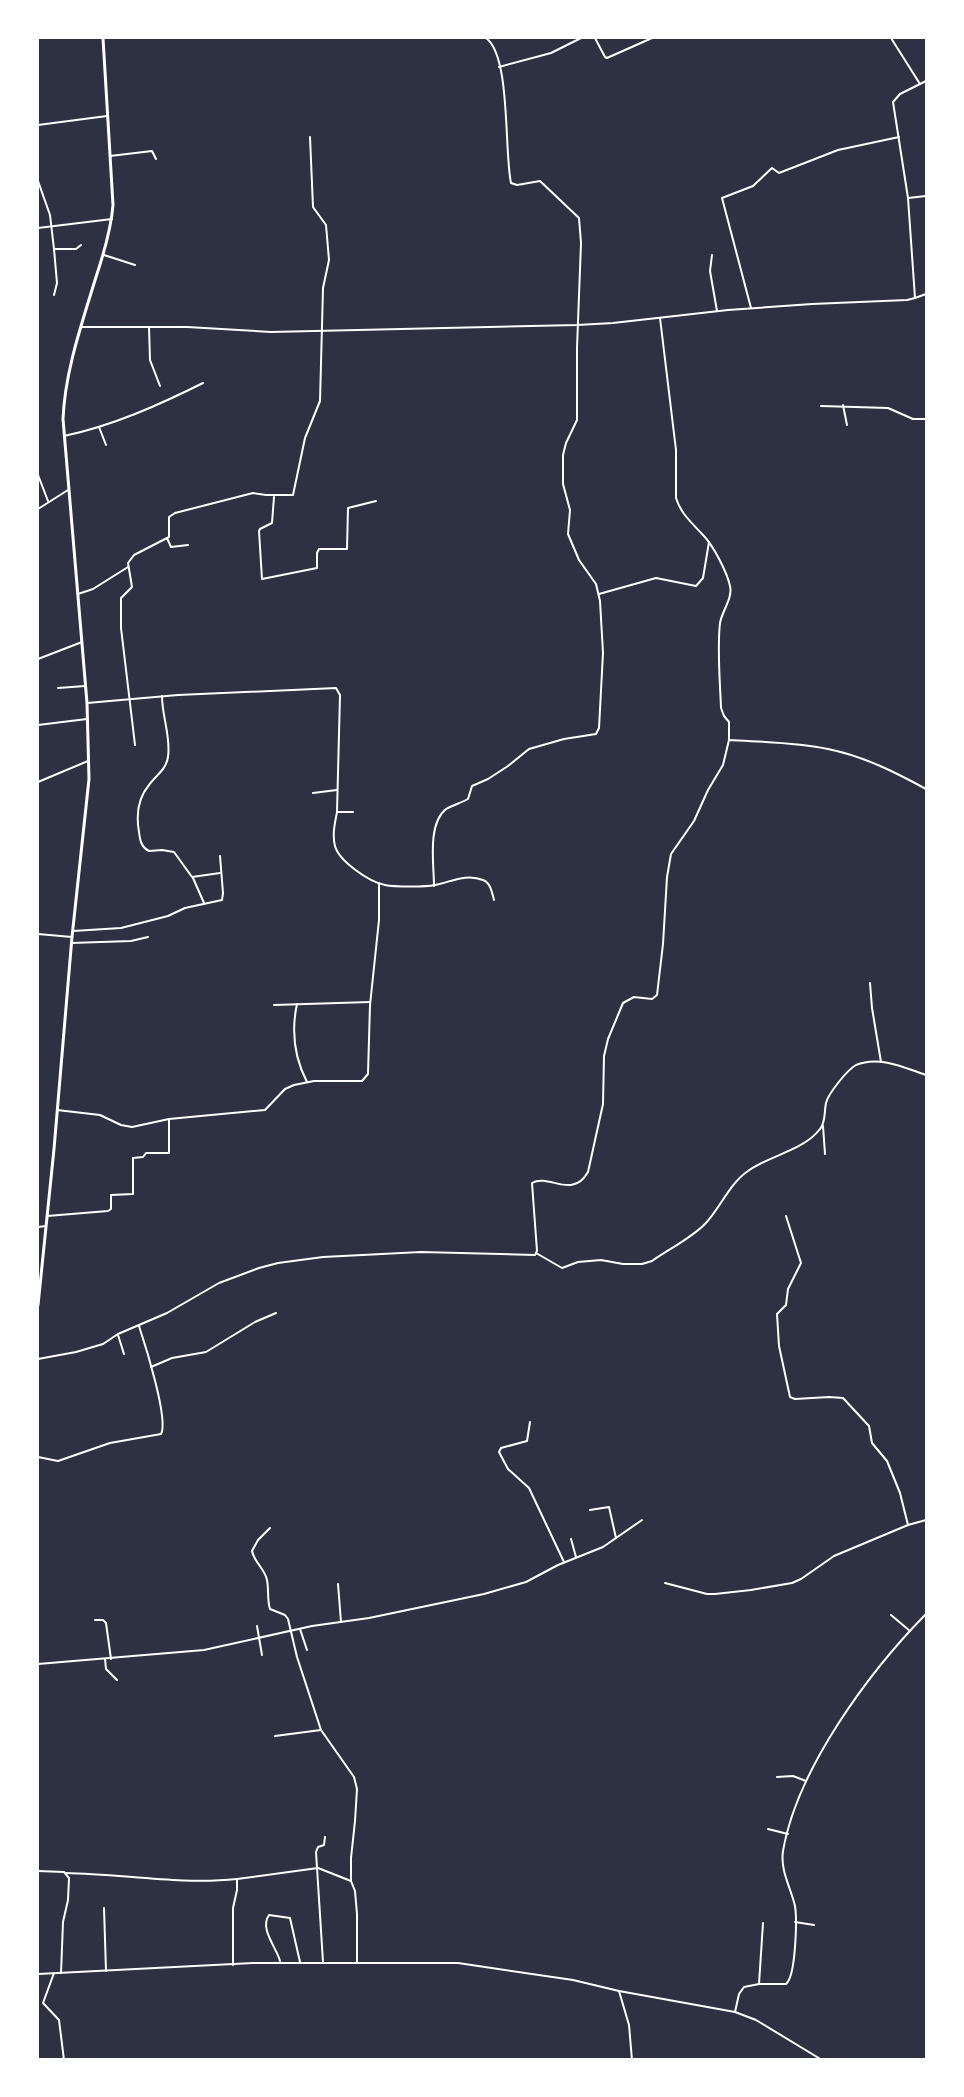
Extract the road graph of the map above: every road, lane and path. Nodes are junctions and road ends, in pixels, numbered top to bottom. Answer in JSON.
{"nodes":[{"id":1,"x":103,"y":38,"type":"edge"},
{"id":2,"x":486,"y":38,"type":"edge"},
{"id":3,"x":581,"y":38,"type":"edge"},
{"id":4,"x":595,"y":38,"type":"edge"},
{"id":5,"x":652,"y":38,"type":"edge"},
{"id":6,"x":891,"y":38,"type":"edge"},
{"id":7,"x":500,"y":67,"type":"junction"},
{"id":8,"x":926,"y":81,"type":"edge"},
{"id":9,"x":920,"y":84,"type":"junction"},
{"id":10,"x":108,"y":116,"type":"junction"},
{"id":11,"x":38,"y":125,"type":"edge"},
{"id":12,"x":310,"y":137,"type":"dead end"},
{"id":13,"x":899,"y":137,"type":"junction"},
{"id":14,"x":110,"y":156,"type":"junction"},
{"id":15,"x":156,"y":158,"type":"dead end"},
{"id":16,"x":38,"y":181,"type":"edge"},
{"id":17,"x":926,"y":196,"type":"edge"},
{"id":18,"x":908,"y":198,"type":"junction"},
{"id":19,"x":112,"y":219,"type":"junction"},
{"id":20,"x":51,"y":226,"type":"junction"},
{"id":21,"x":38,"y":228,"type":"edge"},
{"id":22,"x":81,"y":245,"type":"dead end"},
{"id":23,"x":54,"y":249,"type":"junction"},
{"id":24,"x":104,"y":255,"type":"junction"},
{"id":25,"x":712,"y":255,"type":"dead end"},
{"id":26,"x":135,"y":264,"type":"dead end"},
{"id":27,"x":926,"y":294,"type":"edge"},
{"id":28,"x":54,"y":295,"type":"dead end"},
{"id":29,"x":915,"y":298,"type":"junction"},
{"id":30,"x":751,"y":309,"type":"junction"},
{"id":31,"x":717,"y":311,"type":"junction"},
{"id":32,"x":660,"y":318,"type":"junction"},
{"id":33,"x":578,"y":325,"type":"junction"},
{"id":34,"x":81,"y":327,"type":"junction"},
{"id":35,"x":149,"y":327,"type":"junction"},
{"id":36,"x":322,"y":332,"type":"junction"},
{"id":37,"x":203,"y":384,"type":"dead end"},
{"id":38,"x":160,"y":386,"type":"dead end"},
{"id":39,"x":843,"y":405,"type":"junction"},
{"id":40,"x":821,"y":406,"type":"dead end"},
{"id":41,"x":926,"y":419,"type":"edge"},
{"id":42,"x":847,"y":425,"type":"dead end"},
{"id":43,"x":99,"y":427,"type":"junction"},
{"id":44,"x":64,"y":436,"type":"junction"},
{"id":45,"x":106,"y":445,"type":"dead end"},
{"id":46,"x":38,"y":475,"type":"edge"},
{"id":47,"x":68,"y":490,"type":"junction"},
{"id":48,"x":274,"y":495,"type":"junction"},
{"id":49,"x":48,"y":501,"type":"junction"},
{"id":50,"x":376,"y":501,"type":"dead end"},
{"id":51,"x":38,"y":509,"type":"edge"},
{"id":52,"x":167,"y":538,"type":"junction"},
{"id":53,"x":709,"y":542,"type":"junction"},
{"id":54,"x":188,"y":545,"type":"dead end"},
{"id":55,"x":128,"y":566,"type":"junction"},
{"id":56,"x":78,"y":594,"type":"junction"},
{"id":57,"x":599,"y":594,"type":"junction"},
{"id":58,"x":82,"y":642,"type":"junction"},
{"id":59,"x":38,"y":659,"type":"edge"},
{"id":60,"x":85,"y":686,"type":"junction"},
{"id":61,"x":58,"y":688,"type":"dead end"},
{"id":62,"x":162,"y":696,"type":"junction"},
{"id":63,"x":128,"y":698,"type":"junction"},
{"id":64,"x":87,"y":703,"type":"junction"},
{"id":65,"x":88,"y":719,"type":"junction"},
{"id":66,"x":38,"y":725,"type":"edge"},
{"id":67,"x":729,"y":740,"type":"junction"},
{"id":68,"x":135,"y":744,"type":"dead end"},
{"id":69,"x":90,"y":760,"type":"junction"},
{"id":70,"x":38,"y":782,"type":"edge"},
{"id":71,"x":926,"y":789,"type":"edge"},
{"id":72,"x":338,"y":790,"type":"junction"},
{"id":73,"x":313,"y":793,"type":"dead end"},
{"id":74,"x":337,"y":812,"type":"junction"},
{"id":75,"x":353,"y":812,"type":"dead end"},
{"id":76,"x":220,"y":856,"type":"dead end"},
{"id":77,"x":220,"y":873,"type":"junction"},
{"id":78,"x":192,"y":877,"type":"junction"},
{"id":79,"x":379,"y":883,"type":"junction"},
{"id":80,"x":434,"y":886,"type":"junction"},
{"id":81,"x":494,"y":900,"type":"dead end"},
{"id":82,"x":204,"y":903,"type":"junction"},
{"id":83,"x":73,"y":931,"type":"junction"},
{"id":84,"x":38,"y":934,"type":"edge"},
{"id":85,"x":72,"y":937,"type":"junction"},
{"id":86,"x":148,"y":938,"type":"dead end"},
{"id":87,"x":71,"y":943,"type":"junction"},
{"id":88,"x":870,"y":983,"type":"dead end"},
{"id":89,"x":370,"y":1002,"type":"junction"},
{"id":90,"x":297,"y":1004,"type":"junction"},
{"id":91,"x":274,"y":1005,"type":"dead end"},
{"id":92,"x":881,"y":1062,"type":"junction"},
{"id":93,"x":926,"y":1075,"type":"edge"},
{"id":94,"x":308,"y":1082,"type":"junction"},
{"id":95,"x":57,"y":1110,"type":"junction"},
{"id":96,"x":169,"y":1119,"type":"junction"},
{"id":97,"x":823,"y":1124,"type":"junction"},
{"id":98,"x":824,"y":1154,"type":"dead end"},
{"id":99,"x":47,"y":1216,"type":"junction"},
{"id":100,"x":786,"y":1216,"type":"dead end"},
{"id":101,"x":46,"y":1226,"type":"junction"},
{"id":102,"x":38,"y":1227,"type":"edge"},
{"id":103,"x":536,"y":1254,"type":"junction"},
{"id":104,"x":38,"y":1305,"type":"edge"},
{"id":105,"x":276,"y":1313,"type":"dead end"},
{"id":106,"x":139,"y":1326,"type":"junction"},
{"id":107,"x":118,"y":1334,"type":"junction"},
{"id":108,"x":124,"y":1354,"type":"dead end"},
{"id":109,"x":38,"y":1359,"type":"edge"},
{"id":110,"x":151,"y":1368,"type":"junction"},
{"id":111,"x":530,"y":1422,"type":"dead end"},
{"id":112,"x":38,"y":1457,"type":"edge"},
{"id":113,"x":590,"y":1510,"type":"dead end"},
{"id":114,"x":642,"y":1520,"type":"dead end"},
{"id":115,"x":926,"y":1520,"type":"edge"},
{"id":116,"x":908,"y":1525,"type":"junction"},
{"id":117,"x":270,"y":1528,"type":"dead end"},
{"id":118,"x":616,"y":1538,"type":"junction"},
{"id":119,"x":571,"y":1539,"type":"dead end"},
{"id":120,"x":576,"y":1557,"type":"junction"},
{"id":121,"x":564,"y":1562,"type":"junction"},
{"id":122,"x":664,"y":1583,"type":"dead end"},
{"id":123,"x":338,"y":1584,"type":"dead end"},
{"id":124,"x":926,"y":1614,"type":"edge"},
{"id":125,"x":891,"y":1615,"type":"dead end"},
{"id":126,"x":95,"y":1620,"type":"dead end"},
{"id":127,"x":341,"y":1622,"type":"junction"},
{"id":128,"x":256,"y":1626,"type":"dead end"},
{"id":129,"x":300,"y":1629,"type":"junction"},
{"id":130,"x":291,"y":1631,"type":"junction"},
{"id":131,"x":910,"y":1631,"type":"junction"},
{"id":132,"x":259,"y":1639,"type":"junction"},
{"id":133,"x":307,"y":1650,"type":"dead end"},
{"id":134,"x":262,"y":1655,"type":"dead end"},
{"id":135,"x":104,"y":1659,"type":"junction"},
{"id":136,"x":111,"y":1659,"type":"junction"},
{"id":137,"x":38,"y":1664,"type":"edge"},
{"id":138,"x":117,"y":1680,"type":"dead end"},
{"id":139,"x":321,"y":1730,"type":"junction"},
{"id":140,"x":275,"y":1736,"type":"dead end"},
{"id":141,"x":777,"y":1777,"type":"dead end"},
{"id":142,"x":806,"y":1781,"type":"junction"},
{"id":143,"x":768,"y":1829,"type":"dead end"},
{"id":144,"x":788,"y":1834,"type":"junction"},
{"id":145,"x":325,"y":1837,"type":"dead end"},
{"id":146,"x":318,"y":1868,"type":"junction"},
{"id":147,"x":38,"y":1871,"type":"edge"},
{"id":148,"x":66,"y":1873,"type":"junction"},
{"id":149,"x":237,"y":1879,"type":"junction"},
{"id":150,"x":352,"y":1881,"type":"junction"},
{"id":151,"x":104,"y":1908,"type":"dead end"},
{"id":152,"x":795,"y":1922,"type":"junction"},
{"id":153,"x":763,"y":1923,"type":"dead end"},
{"id":154,"x":814,"y":1925,"type":"dead end"},
{"id":155,"x":280,"y":1962,"type":"junction"},
{"id":156,"x":300,"y":1962,"type":"junction"},
{"id":157,"x":323,"y":1962,"type":"junction"},
{"id":158,"x":357,"y":1962,"type":"junction"},
{"id":159,"x":233,"y":1965,"type":"junction"},
{"id":160,"x":106,"y":1971,"type":"junction"},
{"id":161,"x":54,"y":1973,"type":"junction"},
{"id":162,"x":61,"y":1973,"type":"junction"},
{"id":163,"x":38,"y":1974,"type":"edge"},
{"id":164,"x":759,"y":1984,"type":"junction"},
{"id":165,"x":619,"y":1991,"type":"junction"},
{"id":166,"x":735,"y":2012,"type":"junction"},
{"id":167,"x":64,"y":2060,"type":"edge"},
{"id":168,"x":632,"y":2060,"type":"edge"},
{"id":169,"x":822,"y":2060,"type":"edge"}],
"edges":[{"from":1,"to":10,"type":"highway"},
{"from":2,"to":7,"type":"street"},
{"from":3,"to":7,"type":"street"},
{"from":4,"to":5,"type":"street"},
{"from":6,"to":9,"type":"street"},
{"from":7,"to":33,"type":"street"},
{"from":8,"to":9,"type":"street"},
{"from":9,"to":13,"type":"street"},
{"from":10,"to":11,"type":"street"},
{"from":10,"to":14,"type":"highway"},
{"from":12,"to":36,"type":"street"},
{"from":13,"to":18,"type":"street"},
{"from":13,"to":30,"type":"street"},
{"from":14,"to":15,"type":"street"},
{"from":14,"to":19,"type":"highway"},
{"from":16,"to":20,"type":"street"},
{"from":17,"to":18,"type":"street"},
{"from":18,"to":29,"type":"street"},
{"from":19,"to":20,"type":"street"},
{"from":19,"to":24,"type":"highway"},
{"from":20,"to":21,"type":"street"},
{"from":20,"to":23,"type":"street"},
{"from":22,"to":23,"type":"street"},
{"from":23,"to":28,"type":"street"},
{"from":24,"to":26,"type":"street"},
{"from":24,"to":34,"type":"highway"},
{"from":25,"to":31,"type":"street"},
{"from":27,"to":29,"type":"street"},
{"from":29,"to":30,"type":"street"},
{"from":30,"to":31,"type":"street"},
{"from":31,"to":32,"type":"street"},
{"from":32,"to":33,"type":"street"},
{"from":32,"to":53,"type":"street"},
{"from":33,"to":36,"type":"street"},
{"from":33,"to":57,"type":"street"},
{"from":34,"to":35,"type":"street"},
{"from":34,"to":44,"type":"highway"},
{"from":35,"to":36,"type":"street"},
{"from":35,"to":38,"type":"street"},
{"from":36,"to":48,"type":"street"},
{"from":37,"to":43,"type":"street"},
{"from":39,"to":40,"type":"street"},
{"from":39,"to":41,"type":"street"},
{"from":39,"to":42,"type":"street"},
{"from":43,"to":44,"type":"street"},
{"from":43,"to":45,"type":"street"},
{"from":44,"to":47,"type":"highway"},
{"from":46,"to":49,"type":"street"},
{"from":47,"to":49,"type":"street"},
{"from":47,"to":56,"type":"highway"},
{"from":48,"to":50,"type":"street"},
{"from":48,"to":52,"type":"street"},
{"from":49,"to":51,"type":"street"},
{"from":52,"to":54,"type":"street"},
{"from":52,"to":55,"type":"street"},
{"from":53,"to":57,"type":"street"},
{"from":53,"to":67,"type":"street"},
{"from":55,"to":56,"type":"street"},
{"from":55,"to":63,"type":"street"},
{"from":56,"to":58,"type":"highway"},
{"from":57,"to":80,"type":"street"},
{"from":58,"to":59,"type":"street"},
{"from":58,"to":60,"type":"highway"},
{"from":60,"to":61,"type":"street"},
{"from":60,"to":64,"type":"highway"},
{"from":62,"to":63,"type":"street"},
{"from":62,"to":72,"type":"street"},
{"from":62,"to":78,"type":"street"},
{"from":63,"to":64,"type":"street"},
{"from":63,"to":68,"type":"street"},
{"from":64,"to":65,"type":"highway"},
{"from":65,"to":66,"type":"street"},
{"from":65,"to":69,"type":"highway"},
{"from":67,"to":71,"type":"street"},
{"from":67,"to":103,"type":"street"},
{"from":69,"to":70,"type":"street"},
{"from":69,"to":83,"type":"highway"},
{"from":72,"to":73,"type":"street"},
{"from":72,"to":74,"type":"street"},
{"from":74,"to":75,"type":"street"},
{"from":74,"to":79,"type":"street"},
{"from":76,"to":77,"type":"street"},
{"from":77,"to":78,"type":"street"},
{"from":77,"to":82,"type":"street"},
{"from":78,"to":82,"type":"street"},
{"from":79,"to":80,"type":"street"},
{"from":79,"to":89,"type":"street"},
{"from":80,"to":81,"type":"street"},
{"from":82,"to":83,"type":"street"},
{"from":83,"to":85,"type":"highway"},
{"from":84,"to":85,"type":"street"},
{"from":85,"to":87,"type":"highway"},
{"from":86,"to":87,"type":"street"},
{"from":87,"to":95,"type":"highway"},
{"from":88,"to":92,"type":"street"},
{"from":89,"to":90,"type":"street"},
{"from":89,"to":94,"type":"street"},
{"from":90,"to":91,"type":"street"},
{"from":90,"to":94,"type":"street"},
{"from":92,"to":93,"type":"street"},
{"from":92,"to":97,"type":"street"},
{"from":94,"to":96,"type":"street"},
{"from":95,"to":96,"type":"street"},
{"from":95,"to":99,"type":"highway"},
{"from":96,"to":99,"type":"street"},
{"from":97,"to":98,"type":"street"},
{"from":97,"to":103,"type":"street"},
{"from":99,"to":101,"type":"highway"},
{"from":100,"to":116,"type":"street"},
{"from":101,"to":102,"type":"street"},
{"from":101,"to":104,"type":"highway"},
{"from":103,"to":106,"type":"street"},
{"from":105,"to":110,"type":"street"},
{"from":106,"to":107,"type":"street"},
{"from":106,"to":110,"type":"street"},
{"from":107,"to":108,"type":"street"},
{"from":107,"to":109,"type":"street"},
{"from":110,"to":112,"type":"street"},
{"from":111,"to":121,"type":"street"},
{"from":113,"to":118,"type":"street"},
{"from":114,"to":118,"type":"street"},
{"from":115,"to":116,"type":"street"},
{"from":116,"to":122,"type":"street"},
{"from":117,"to":130,"type":"street"},
{"from":118,"to":120,"type":"street"},
{"from":119,"to":120,"type":"street"},
{"from":120,"to":121,"type":"street"},
{"from":121,"to":127,"type":"street"},
{"from":123,"to":127,"type":"street"},
{"from":124,"to":131,"type":"street"},
{"from":125,"to":131,"type":"street"},
{"from":126,"to":136,"type":"street"},
{"from":127,"to":129,"type":"street"},
{"from":128,"to":132,"type":"street"},
{"from":129,"to":130,"type":"street"},
{"from":129,"to":133,"type":"street"},
{"from":130,"to":132,"type":"street"},
{"from":130,"to":139,"type":"street"},
{"from":131,"to":142,"type":"street"},
{"from":132,"to":134,"type":"street"},
{"from":132,"to":136,"type":"street"},
{"from":135,"to":136,"type":"street"},
{"from":135,"to":137,"type":"street"},
{"from":135,"to":138,"type":"street"},
{"from":139,"to":140,"type":"street"},
{"from":139,"to":150,"type":"street"},
{"from":141,"to":142,"type":"street"},
{"from":142,"to":144,"type":"street"},
{"from":143,"to":144,"type":"street"},
{"from":144,"to":152,"type":"street"},
{"from":145,"to":146,"type":"street"},
{"from":146,"to":149,"type":"street"},
{"from":146,"to":150,"type":"street"},
{"from":146,"to":157,"type":"street"},
{"from":147,"to":148,"type":"street"},
{"from":148,"to":149,"type":"street"},
{"from":148,"to":162,"type":"street"},
{"from":149,"to":159,"type":"street"},
{"from":150,"to":158,"type":"street"},
{"from":151,"to":160,"type":"street"},
{"from":152,"to":154,"type":"street"},
{"from":152,"to":164,"type":"street"},
{"from":153,"to":164,"type":"street"},
{"from":155,"to":156,"type":"street"},
{"from":155,"to":156,"type":"street"},
{"from":155,"to":159,"type":"street"},
{"from":156,"to":157,"type":"street"},
{"from":157,"to":158,"type":"street"},
{"from":158,"to":165,"type":"street"},
{"from":159,"to":160,"type":"street"},
{"from":160,"to":162,"type":"street"},
{"from":161,"to":162,"type":"street"},
{"from":161,"to":163,"type":"street"},
{"from":161,"to":167,"type":"street"},
{"from":164,"to":166,"type":"street"},
{"from":165,"to":166,"type":"street"},
{"from":165,"to":168,"type":"street"},
{"from":166,"to":169,"type":"street"}]}
